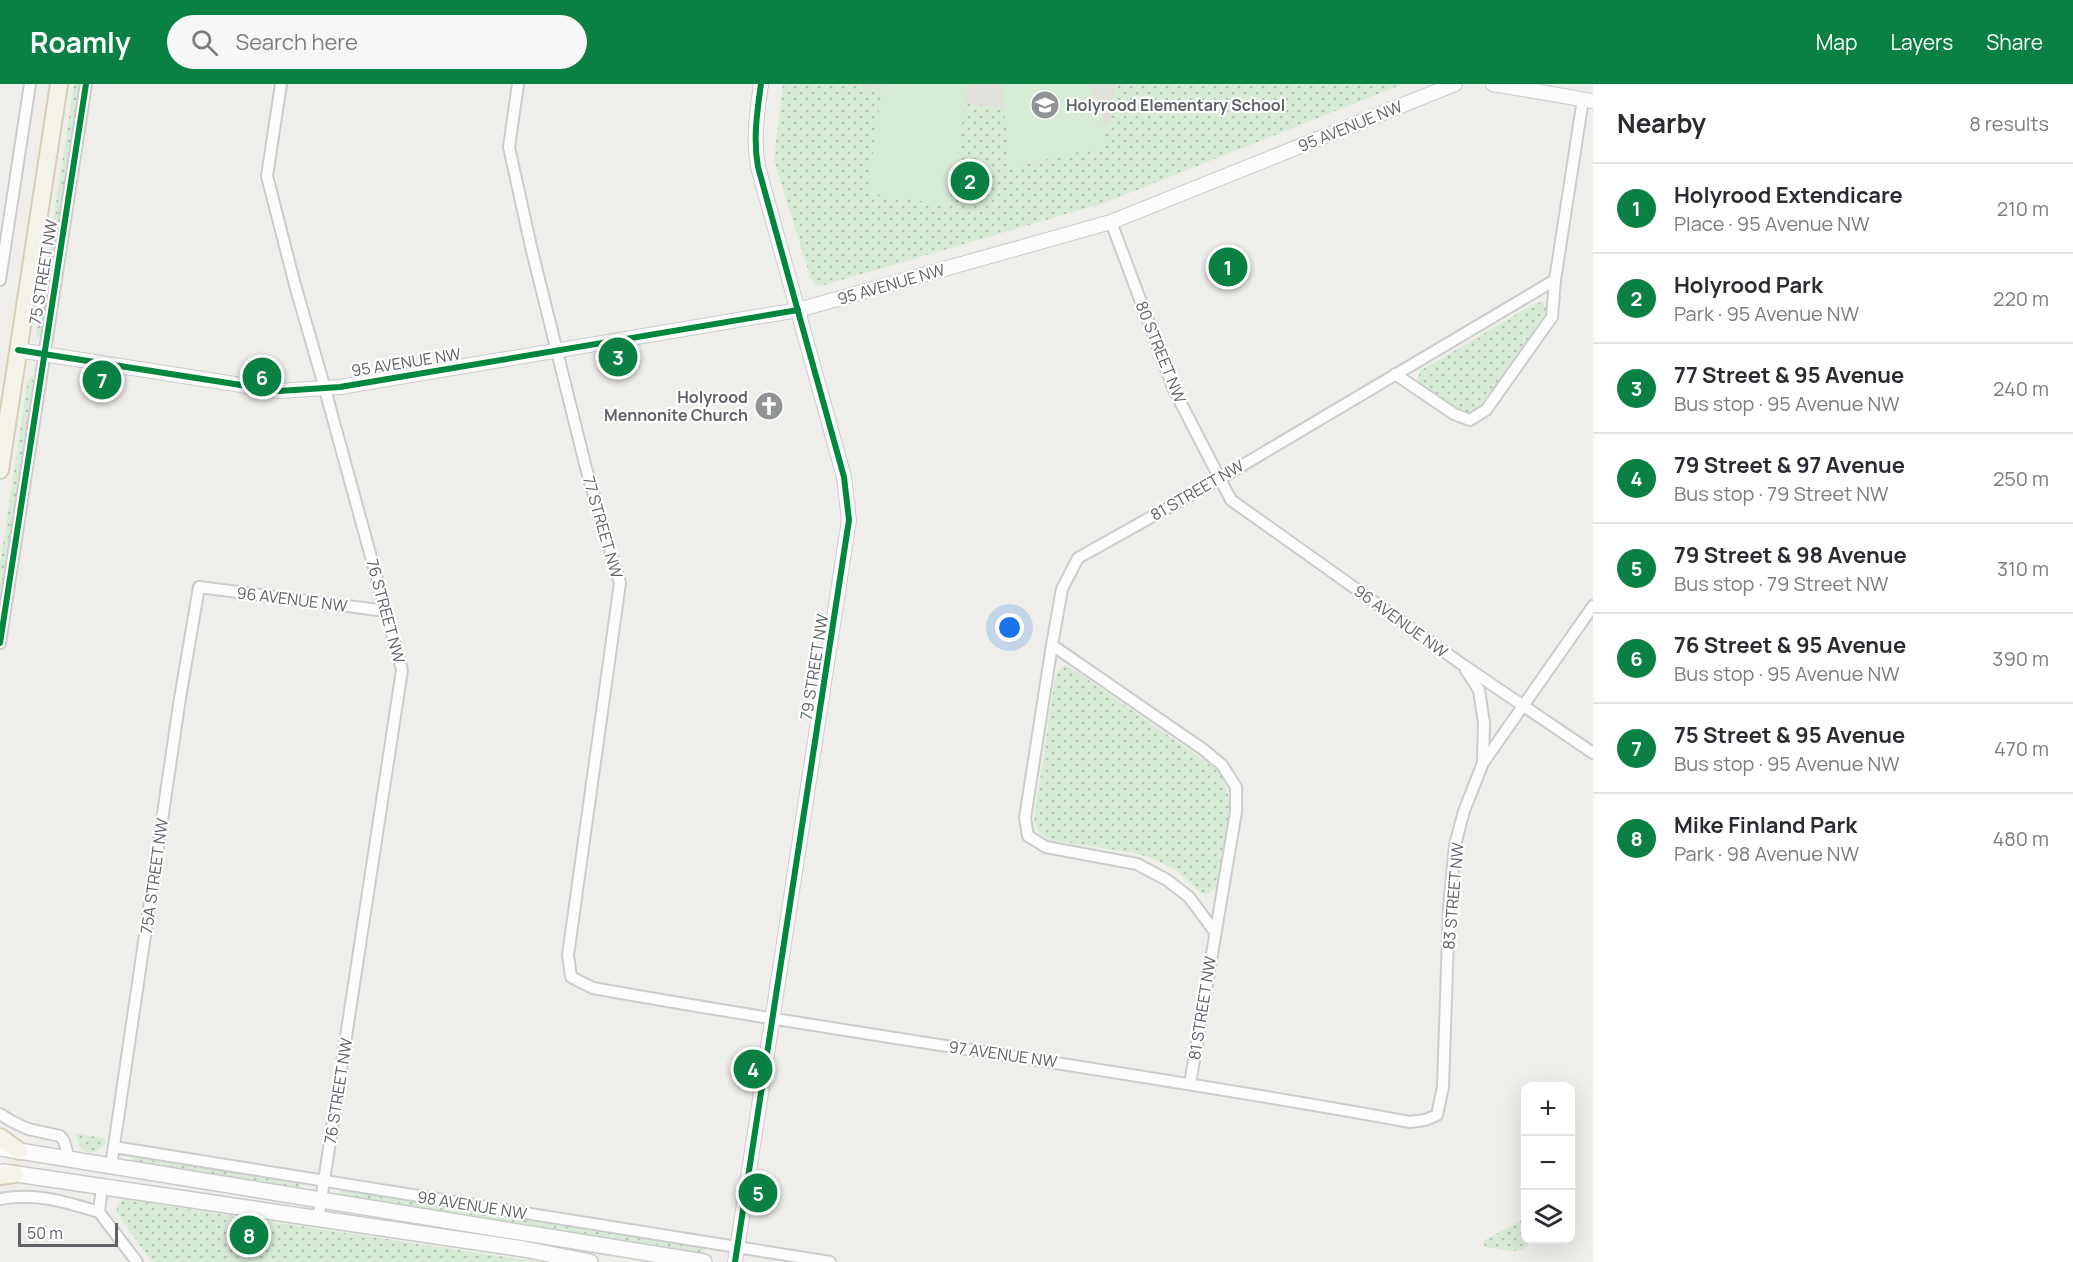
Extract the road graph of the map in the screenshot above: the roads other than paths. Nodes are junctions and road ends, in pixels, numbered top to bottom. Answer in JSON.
{"nodes":[{"id":1,"x":30,"y":84,"type":"edge"},
{"id":2,"x":59,"y":84,"type":"edge"},
{"id":3,"x":86,"y":84,"type":"edge"},
{"id":4,"x":281,"y":84,"type":"edge"},
{"id":5,"x":518,"y":84,"type":"edge"},
{"id":6,"x":761,"y":84,"type":"edge"},
{"id":7,"x":1455,"y":84,"type":"edge"},
{"id":8,"x":1493,"y":84,"type":"edge"},
{"id":9,"x":1588,"y":100,"type":"edge"},
{"id":10,"x":1111,"y":222,"type":"junction"},
{"id":11,"x":0,"y":280,"type":"edge"},
{"id":12,"x":1556,"y":280,"type":"junction"},
{"id":13,"x":798,"y":310,"type":"junction"},
{"id":14,"x":18,"y":350,"type":"junction"},
{"id":15,"x":557,"y":350,"type":"junction"},
{"id":16,"x":44,"y":354,"type":"junction"},
{"id":17,"x":1395,"y":374,"type":"junction"},
{"id":18,"x":325,"y":388,"type":"junction"},
{"id":19,"x":0,"y":470,"type":"edge"},
{"id":20,"x":1221,"y":478,"type":"junction"},
{"id":21,"x":199,"y":587,"type":"joint"},
{"id":22,"x":1593,"y":606,"type":"edge"},
{"id":23,"x":386,"y":611,"type":"junction"},
{"id":24,"x":0,"y":643,"type":"edge"},
{"id":25,"x":1052,"y":645,"type":"junction"},
{"id":26,"x":1463,"y":665,"type":"junction"},
{"id":27,"x":1523,"y":706,"type":"junction"},
{"id":28,"x":1593,"y":753,"type":"edge"},
{"id":29,"x":1483,"y":764,"type":"junction"},
{"id":30,"x":1215,"y":932,"type":"junction"},
{"id":31,"x":571,"y":977,"type":"joint"},
{"id":32,"x":772,"y":1018,"type":"junction"},
{"id":33,"x":1190,"y":1084,"type":"junction"},
{"id":34,"x":0,"y":1114,"type":"edge"},
{"id":35,"x":1437,"y":1115,"type":"joint"},
{"id":36,"x":0,"y":1137,"type":"edge"},
{"id":37,"x":114,"y":1147,"type":"junction"},
{"id":38,"x":0,"y":1148,"type":"edge"},
{"id":39,"x":19,"y":1151,"type":"junction"},
{"id":40,"x":69,"y":1159,"type":"junction"},
{"id":41,"x":111,"y":1166,"type":"junction"},
{"id":42,"x":5,"y":1174,"type":"edge"},
{"id":43,"x":325,"y":1181,"type":"junction"},
{"id":44,"x":102,"y":1188,"type":"junction"},
{"id":45,"x":0,"y":1199,"type":"edge"},
{"id":46,"x":322,"y":1199,"type":"junction"},
{"id":47,"x":99,"y":1212,"type":"junction"},
{"id":48,"x":318,"y":1220,"type":"junction"},
{"id":49,"x":737,"y":1248,"type":"junction"},
{"id":50,"x":137,"y":1262,"type":"edge"},
{"id":51,"x":590,"y":1262,"type":"edge"},
{"id":52,"x":704,"y":1262,"type":"edge"},
{"id":53,"x":735,"y":1262,"type":"edge"},
{"id":54,"x":830,"y":1262,"type":"edge"}],
"edges":[{"from":1,"to":11,"type":"street"},
{"from":2,"to":14,"type":"main road","name":"75 STREET NW"},
{"from":3,"to":16,"type":"street","name":"75 STREET NW"},
{"from":4,"to":18,"type":"street","name":"76 STREET NW"},
{"from":5,"to":15,"type":"street","name":"77 STREET NW"},
{"from":6,"to":13,"type":"street","name":"79 STREET NW"},
{"from":7,"to":10,"type":"street","name":"95 AVENUE NW"},
{"from":8,"to":9,"type":"street"},
{"from":9,"to":12,"type":"street"},
{"from":10,"to":13,"type":"street","name":"95 AVENUE NW"},
{"from":10,"to":20,"type":"street","name":"80 STREET NW"},
{"from":12,"to":17,"type":"street","name":"81 STREET NW"},
{"from":12,"to":17,"type":"street"},
{"from":13,"to":15,"type":"street","name":"95 AVENUE NW"},
{"from":13,"to":32,"type":"street","name":"79 STREET NW"},
{"from":14,"to":16,"type":"street","name":"95 AVENUE NW"},
{"from":14,"to":19,"type":"main road","name":"75 STREET NW"},
{"from":15,"to":18,"type":"street","name":"95 AVENUE NW"},
{"from":15,"to":31,"type":"street","name":"77 STREET NW"},
{"from":16,"to":18,"type":"street","name":"95 AVENUE NW"},
{"from":16,"to":24,"type":"street","name":"75 STREET NW"},
{"from":17,"to":20,"type":"street","name":"81 STREET NW"},
{"from":18,"to":23,"type":"street","name":"76 STREET NW"},
{"from":20,"to":25,"type":"street","name":"81 STREET NW"},
{"from":20,"to":26,"type":"street","name":"96 AVENUE NW"},
{"from":21,"to":23,"type":"street","name":"96 AVENUE NW"},
{"from":21,"to":37,"type":"street","name":"75A STREET NW"},
{"from":22,"to":27,"type":"street","name":"83 STREET NW"},
{"from":23,"to":43,"type":"street","name":"76 STREET NW"},
{"from":25,"to":30,"type":"street","name":"81 STREET NW"},
{"from":25,"to":30,"type":"street","name":"81 STREET NW"},
{"from":26,"to":27,"type":"street","name":"96 AVENUE NW"},
{"from":26,"to":29,"type":"street"},
{"from":27,"to":28,"type":"street","name":"96 AVENUE NW"},
{"from":27,"to":29,"type":"street","name":"83 STREET NW"},
{"from":29,"to":35,"type":"street","name":"83 STREET NW"},
{"from":30,"to":33,"type":"street","name":"81 STREET NW"},
{"from":31,"to":32,"type":"street","name":"97 AVENUE NW"},
{"from":32,"to":33,"type":"street","name":"97 AVENUE NW"},
{"from":32,"to":49,"type":"street","name":"79 STREET NW"},
{"from":33,"to":35,"type":"street","name":"97 AVENUE NW"},
{"from":34,"to":40,"type":"street"},
{"from":36,"to":39,"type":"main road"},
{"from":37,"to":41,"type":"street","name":"75A STREET NW"},
{"from":37,"to":43,"type":"street","name":"98 AVENUE NW"},
{"from":38,"to":39,"type":"main road","name":"98 AVENUE NW"},
{"from":39,"to":40,"type":"main road","name":"98 AVENUE NW"},
{"from":40,"to":41,"type":"main road","name":"98 AVENUE NW"},
{"from":41,"to":46,"type":"main road","name":"98 AVENUE NW"},
{"from":42,"to":44,"type":"main road"},
{"from":43,"to":46,"type":"street","name":"76 STREET NW"},
{"from":43,"to":49,"type":"street","name":"98 AVENUE NW"},
{"from":44,"to":47,"type":"street"},
{"from":44,"to":48,"type":"main road"},
{"from":45,"to":47,"type":"street"},
{"from":46,"to":48,"type":"street","name":"76 STREET NW"},
{"from":46,"to":52,"type":"main road","name":"98 AVENUE NW"},
{"from":47,"to":50,"type":"street"},
{"from":48,"to":51,"type":"main road"},
{"from":49,"to":53,"type":"street","name":"79 STREET NW"},
{"from":49,"to":54,"type":"street","name":"98 AVENUE NW"}]}
